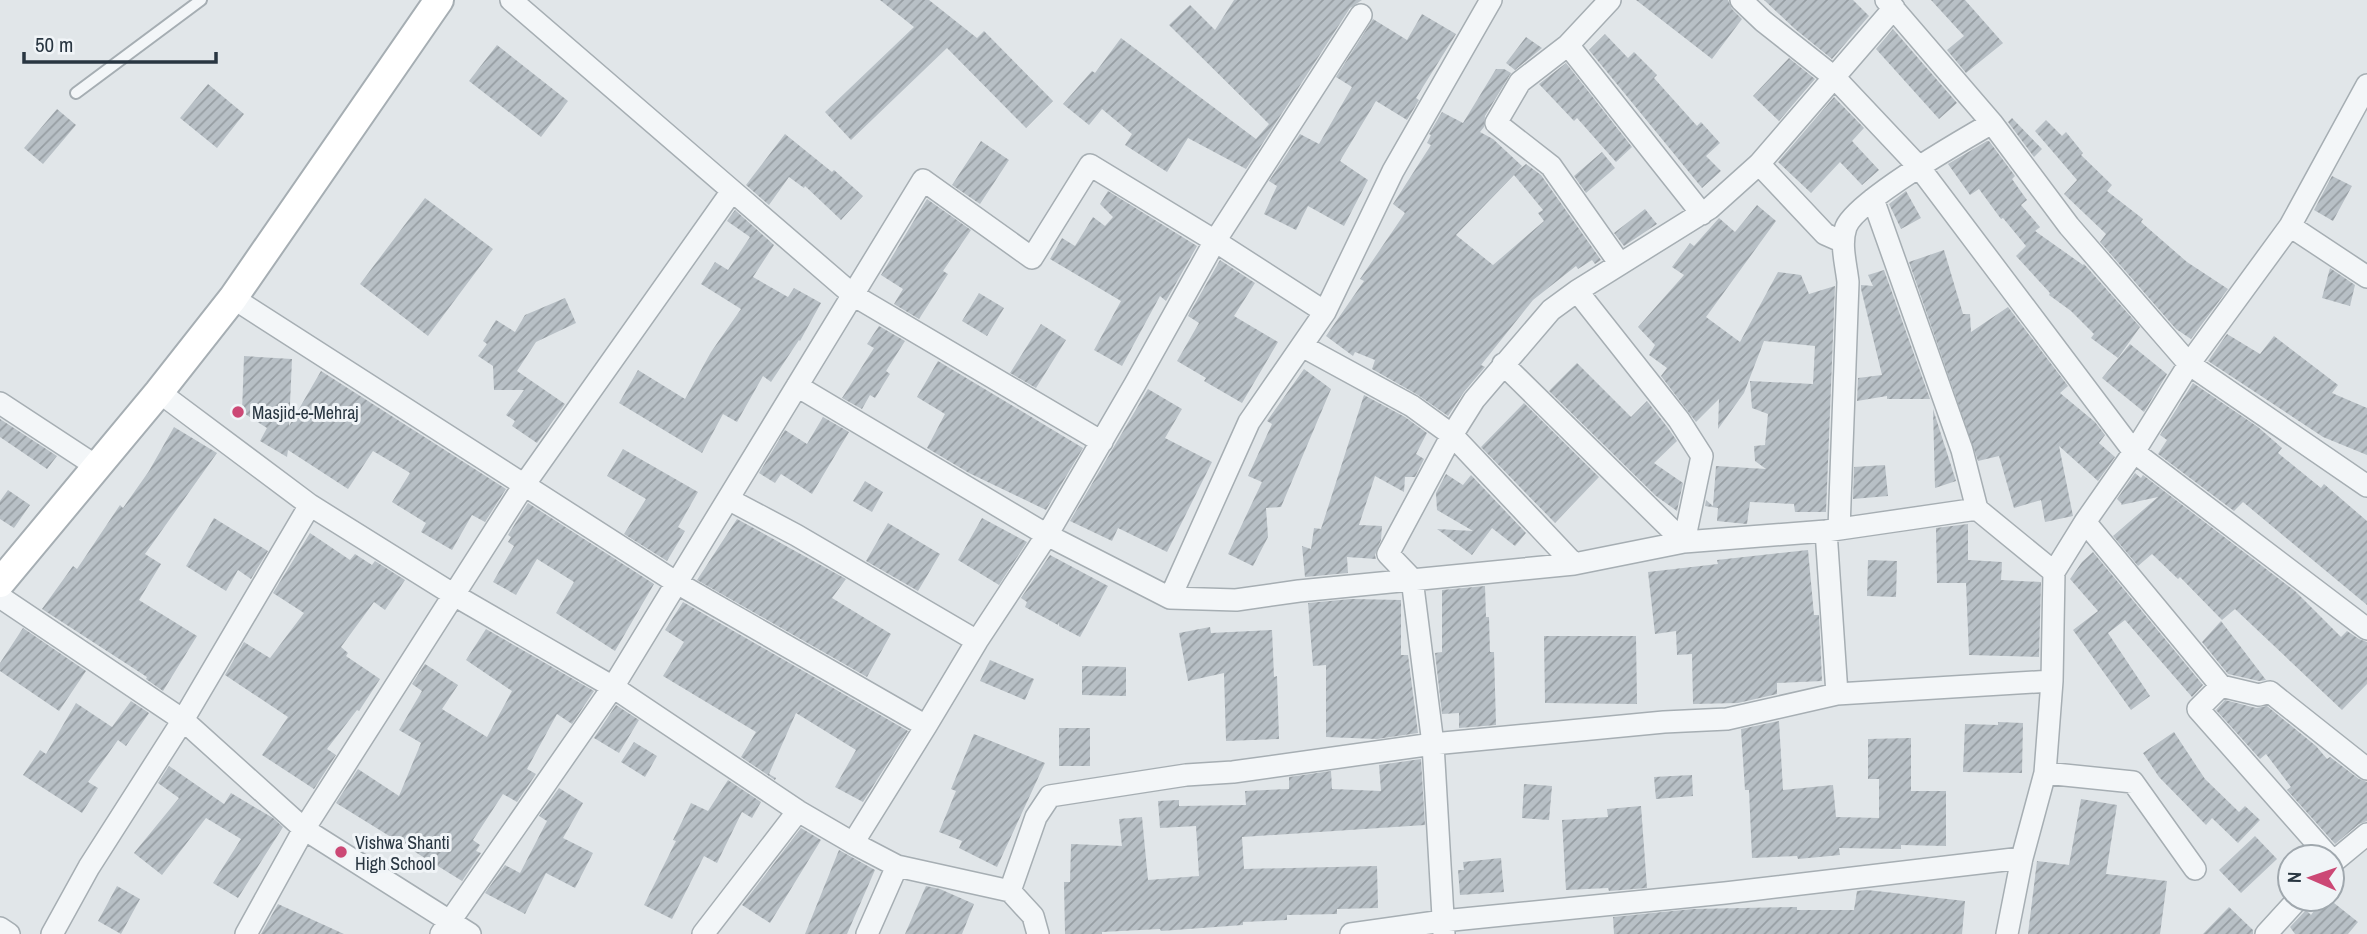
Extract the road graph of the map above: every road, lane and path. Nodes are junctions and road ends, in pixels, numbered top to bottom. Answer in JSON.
{"nodes":[{"id":1,"x":201,"y":0,"type":"edge"},
{"id":2,"x":439,"y":0,"type":"edge"},
{"id":3,"x":511,"y":0,"type":"edge"},
{"id":4,"x":1491,"y":0,"type":"edge"},
{"id":5,"x":1610,"y":0,"type":"edge"},
{"id":6,"x":1741,"y":0,"type":"edge"},
{"id":7,"x":1890,"y":4,"type":"edge"},
{"id":8,"x":1361,"y":15,"type":"dead end"},
{"id":9,"x":1568,"y":45,"type":"junction"},
{"id":10,"x":1835,"y":78,"type":"junction"},
{"id":11,"x":2367,"y":85,"type":"edge"},
{"id":12,"x":76,"y":93,"type":"dead end"},
{"id":13,"x":1992,"y":122,"type":"junction"},
{"id":14,"x":1759,"y":164,"type":"junction"},
{"id":15,"x":1919,"y":167,"type":"junction"},
{"id":16,"x":732,"y":191,"type":"junction"},
{"id":17,"x":1873,"y":200,"type":"junction"},
{"id":18,"x":1702,"y":214,"type":"junction"},
{"id":19,"x":2290,"y":226,"type":"junction"},
{"id":20,"x":1215,"y":241,"type":"junction"},
{"id":21,"x":1843,"y":242,"type":"junction"},
{"id":22,"x":1620,"y":264,"type":"junction"},
{"id":23,"x":2367,"y":277,"type":"edge"},
{"id":24,"x":1577,"y":291,"type":"junction"},
{"id":25,"x":853,"y":295,"type":"junction"},
{"id":26,"x":233,"y":298,"type":"junction"},
{"id":27,"x":1325,"y":312,"type":"junction"},
{"id":28,"x":1302,"y":346,"type":"junction"},
{"id":29,"x":1503,"y":364,"type":"junction"},
{"id":30,"x":2189,"y":365,"type":"junction"},
{"id":31,"x":797,"y":386,"type":"junction"},
{"id":32,"x":159,"y":392,"type":"junction"},
{"id":33,"x":0,"y":404,"type":"edge"},
{"id":34,"x":1451,"y":435,"type":"junction"},
{"id":35,"x":1102,"y":442,"type":"junction"},
{"id":36,"x":2134,"y":452,"type":"junction"},
{"id":37,"x":96,"y":466,"type":"junction"},
{"id":38,"x":524,"y":485,"type":"junction"},
{"id":39,"x":2367,"y":486,"type":"edge"},
{"id":40,"x":728,"y":499,"type":"junction"},
{"id":41,"x":310,"y":505,"type":"junction"},
{"id":42,"x":1977,"y":509,"type":"junction"},
{"id":43,"x":2085,"y":523,"type":"junction"},
{"id":44,"x":1832,"y":530,"type":"junction"},
{"id":45,"x":1047,"y":535,"type":"junction"},
{"id":46,"x":1684,"y":542,"type":"junction"},
{"id":47,"x":1574,"y":564,"type":"junction"},
{"id":48,"x":2054,"y":572,"type":"junction"},
{"id":49,"x":1412,"y":579,"type":"junction"},
{"id":50,"x":0,"y":583,"type":"edge"},
{"id":51,"x":677,"y":583,"type":"junction"},
{"id":52,"x":454,"y":594,"type":"junction"},
{"id":53,"x":0,"y":597,"type":"edge"},
{"id":54,"x":1170,"y":598,"type":"junction"},
{"id":55,"x":2367,"y":629,"type":"edge"},
{"id":56,"x":977,"y":640,"type":"junction"},
{"id":57,"x":2052,"y":681,"type":"junction"},
{"id":58,"x":2221,"y":686,"type":"junction"},
{"id":59,"x":612,"y":687,"type":"junction"},
{"id":60,"x":1837,"y":694,"type":"junction"},
{"id":61,"x":183,"y":720,"type":"junction"},
{"id":62,"x":926,"y":726,"type":"junction"},
{"id":63,"x":1433,"y":744,"type":"junction"},
{"id":64,"x":2367,"y":769,"type":"edge"},
{"id":65,"x":2045,"y":773,"type":"junction"},
{"id":66,"x":798,"y":811,"type":"junction"},
{"id":67,"x":304,"y":829,"type":"junction"},
{"id":68,"x":2367,"y":834,"type":"edge"},
{"id":69,"x":853,"y":843,"type":"junction"},
{"id":70,"x":2317,"y":843,"type":"edge"},
{"id":71,"x":2346,"y":850,"type":"edge"},
{"id":72,"x":2022,"y":858,"type":"junction"},
{"id":73,"x":897,"y":866,"type":"junction"},
{"id":74,"x":2196,"y":869,"type":"dead end"},
{"id":75,"x":1010,"y":891,"type":"junction"},
{"id":76,"x":2285,"y":913,"type":"edge"},
{"id":77,"x":0,"y":928,"type":"edge"},
{"id":78,"x":446,"y":928,"type":"edge"},
{"id":79,"x":1443,"y":928,"type":"edge"},
{"id":80,"x":9,"y":934,"type":"edge"},
{"id":81,"x":52,"y":934,"type":"edge"},
{"id":82,"x":246,"y":934,"type":"edge"},
{"id":83,"x":470,"y":934,"type":"edge"},
{"id":84,"x":703,"y":934,"type":"edge"},
{"id":85,"x":867,"y":934,"type":"edge"},
{"id":86,"x":1038,"y":934,"type":"edge"},
{"id":87,"x":1351,"y":934,"type":"edge"},
{"id":88,"x":2007,"y":934,"type":"edge"},
{"id":89,"x":2266,"y":934,"type":"edge"}],
"edges":[{"from":1,"to":12,"type":"lane"},
{"from":2,"to":26,"type":"main road"},
{"from":3,"to":16,"type":"street"},
{"from":4,"to":27,"type":"street"},
{"from":5,"to":9,"type":"street"},
{"from":6,"to":10,"type":"street"},
{"from":7,"to":10,"type":"street"},
{"from":7,"to":13,"type":"street"},
{"from":8,"to":20,"type":"street"},
{"from":9,"to":18,"type":"street"},
{"from":9,"to":22,"type":"street"},
{"from":10,"to":14,"type":"street"},
{"from":10,"to":15,"type":"street"},
{"from":11,"to":19,"type":"street"},
{"from":13,"to":15,"type":"street"},
{"from":13,"to":30,"type":"street"},
{"from":14,"to":18,"type":"street"},
{"from":14,"to":21,"type":"street"},
{"from":15,"to":17,"type":"street"},
{"from":15,"to":36,"type":"street"},
{"from":16,"to":25,"type":"street"},
{"from":16,"to":38,"type":"street"},
{"from":17,"to":21,"type":"street"},
{"from":17,"to":42,"type":"street"},
{"from":18,"to":22,"type":"street"},
{"from":19,"to":23,"type":"street"},
{"from":19,"to":30,"type":"street"},
{"from":20,"to":25,"type":"street"},
{"from":20,"to":27,"type":"street"},
{"from":20,"to":35,"type":"street"},
{"from":21,"to":44,"type":"street"},
{"from":22,"to":24,"type":"street"},
{"from":24,"to":29,"type":"street"},
{"from":24,"to":46,"type":"street"},
{"from":25,"to":31,"type":"street"},
{"from":25,"to":35,"type":"street"},
{"from":26,"to":32,"type":"main road"},
{"from":26,"to":38,"type":"street"},
{"from":27,"to":28,"type":"street"},
{"from":28,"to":34,"type":"street"},
{"from":28,"to":54,"type":"street"},
{"from":29,"to":34,"type":"street"},
{"from":29,"to":46,"type":"street"},
{"from":30,"to":36,"type":"street"},
{"from":30,"to":39,"type":"street"},
{"from":31,"to":40,"type":"street"},
{"from":31,"to":45,"type":"street"},
{"from":32,"to":37,"type":"main road"},
{"from":32,"to":41,"type":"street"},
{"from":33,"to":37,"type":"street"},
{"from":34,"to":47,"type":"street"},
{"from":34,"to":49,"type":"street"},
{"from":35,"to":45,"type":"street"},
{"from":36,"to":43,"type":"street"},
{"from":36,"to":55,"type":"street"},
{"from":37,"to":50,"type":"main road"},
{"from":38,"to":51,"type":"street"},
{"from":38,"to":52,"type":"street"},
{"from":40,"to":51,"type":"street"},
{"from":40,"to":56,"type":"street"},
{"from":41,"to":52,"type":"street"},
{"from":41,"to":61,"type":"street"},
{"from":42,"to":44,"type":"street"},
{"from":42,"to":48,"type":"street"},
{"from":43,"to":48,"type":"street"},
{"from":43,"to":58,"type":"street"},
{"from":44,"to":46,"type":"street"},
{"from":44,"to":60,"type":"street"},
{"from":45,"to":54,"type":"street"},
{"from":45,"to":56,"type":"street"},
{"from":46,"to":47,"type":"street"},
{"from":47,"to":49,"type":"street"},
{"from":48,"to":57,"type":"street"},
{"from":49,"to":54,"type":"street"},
{"from":49,"to":63,"type":"street"},
{"from":51,"to":59,"type":"street"},
{"from":51,"to":62,"type":"street"},
{"from":52,"to":59,"type":"street"},
{"from":52,"to":67,"type":"street"},
{"from":53,"to":61,"type":"street"},
{"from":56,"to":62,"type":"street"},
{"from":57,"to":60,"type":"street"},
{"from":57,"to":65,"type":"street"},
{"from":58,"to":64,"type":"street"},
{"from":58,"to":70,"type":"street"},
{"from":59,"to":66,"type":"street"},
{"from":59,"to":78,"type":"street"},
{"from":60,"to":63,"type":"street"},
{"from":61,"to":67,"type":"street"},
{"from":61,"to":81,"type":"street"},
{"from":62,"to":69,"type":"street"},
{"from":63,"to":75,"type":"street"},
{"from":63,"to":79,"type":"street"},
{"from":65,"to":72,"type":"street"},
{"from":65,"to":74,"type":"street"},
{"from":66,"to":69,"type":"street"},
{"from":66,"to":84,"type":"street"},
{"from":67,"to":78,"type":"street"},
{"from":67,"to":82,"type":"street"},
{"from":68,"to":71,"type":"street"},
{"from":69,"to":73,"type":"street"},
{"from":72,"to":79,"type":"street"},
{"from":72,"to":88,"type":"street"},
{"from":73,"to":75,"type":"street"},
{"from":73,"to":85,"type":"street"},
{"from":75,"to":86,"type":"street"},
{"from":76,"to":89,"type":"street"},
{"from":77,"to":80,"type":"street"},
{"from":78,"to":83,"type":"street"},
{"from":79,"to":87,"type":"street"}]}
